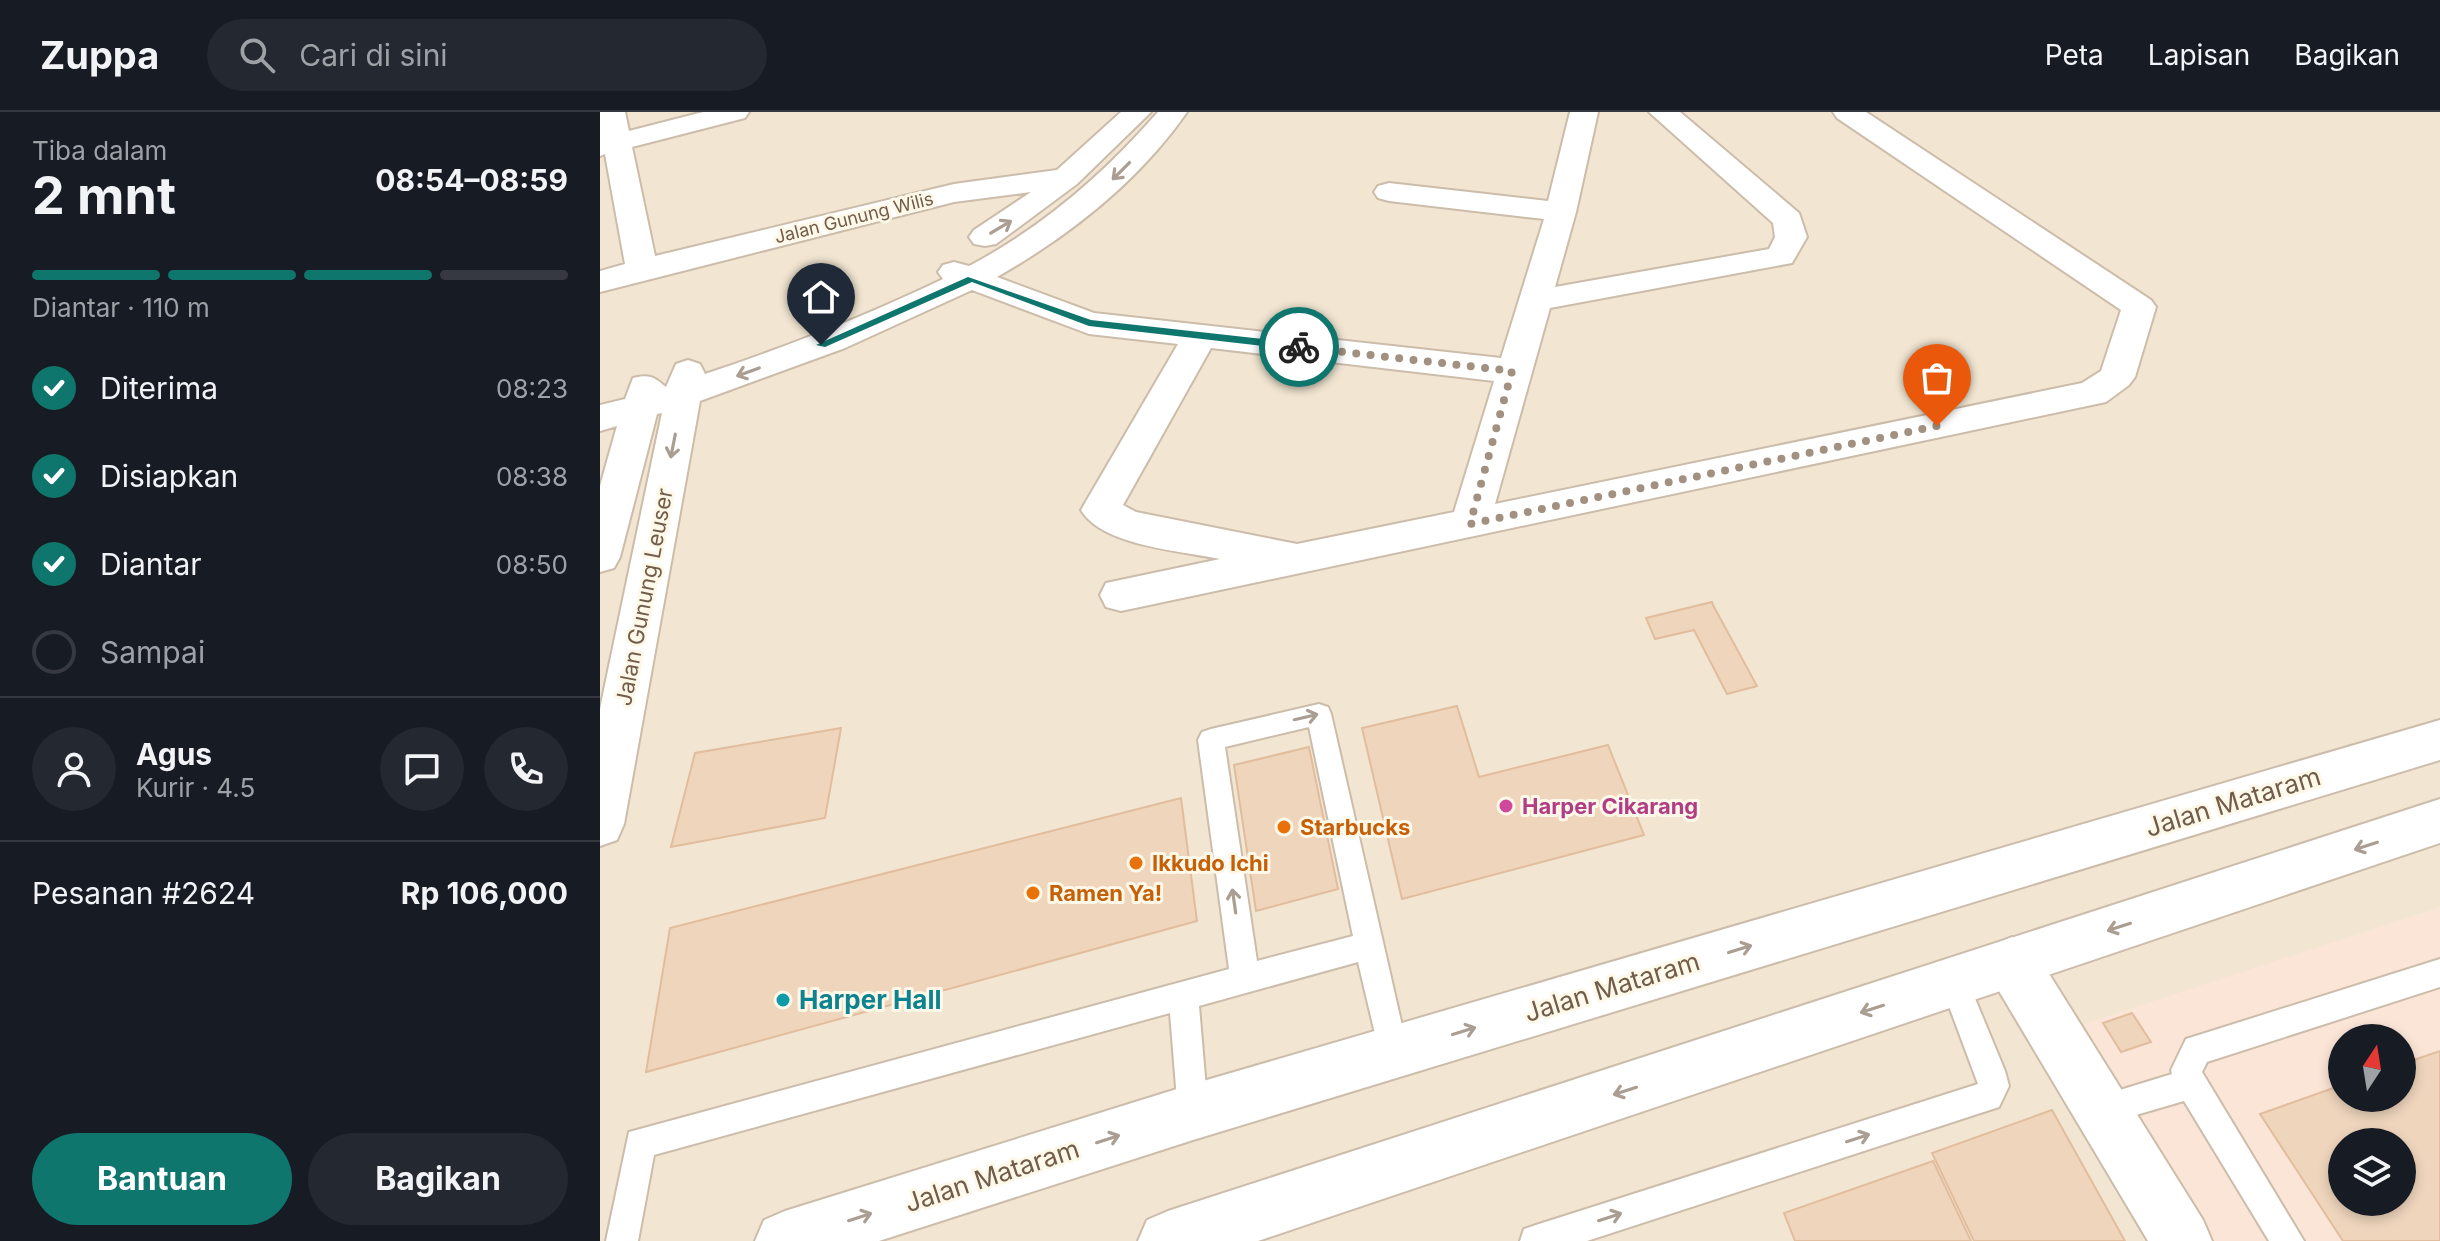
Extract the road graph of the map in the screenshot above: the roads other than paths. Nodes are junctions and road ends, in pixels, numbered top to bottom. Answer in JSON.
{"nodes":[{"id":1,"x":611,"y":112,"type":"edge"},
{"id":2,"x":735,"y":112,"type":"edge"},
{"id":3,"x":1137,"y":112,"type":"edge"},
{"id":4,"x":1173,"y":112,"type":"edge"},
{"id":5,"x":1584,"y":112,"type":"edge"},
{"id":6,"x":1663,"y":112,"type":"edge"},
{"id":7,"x":1847,"y":112,"type":"edge"},
{"id":8,"x":609,"y":144,"type":"edge"},
{"id":9,"x":1067,"y":178,"type":"junction"},
{"id":10,"x":1389,"y":192,"type":"dead end"},
{"id":11,"x":1561,"y":212,"type":"junction"},
{"id":12,"x":937,"y":265,"type":"junction"},
{"id":13,"x":642,"y":269,"type":"junction"},
{"id":14,"x":972,"y":279,"type":"junction"},
{"id":15,"x":600,"y":282,"type":"edge"},
{"id":16,"x":1534,"y":301,"type":"junction"},
{"id":17,"x":1200,"y":336,"type":"junction"},
{"id":18,"x":1512,"y":371,"type":"junction"},
{"id":19,"x":665,"y":388,"type":"junction"},
{"id":20,"x":600,"y":393,"type":"edge"},
{"id":21,"x":600,"y":418,"type":"edge"},
{"id":22,"x":1470,"y":524,"type":"junction"},
{"id":23,"x":600,"y":557,"type":"edge"},
{"id":24,"x":1297,"y":559,"type":"junction"},
{"id":25,"x":1121,"y":595,"type":"dead end"},
{"id":26,"x":2440,"y":740,"type":"edge"},
{"id":27,"x":2440,"y":821,"type":"edge"},
{"id":28,"x":600,"y":824,"type":"edge"},
{"id":29,"x":1369,"y":945,"type":"junction"},
{"id":30,"x":2012,"y":963,"type":"junction"},
{"id":31,"x":2440,"y":973,"type":"edge"},
{"id":32,"x":1245,"y":978,"type":"junction"},
{"id":33,"x":1954,"y":982,"type":"junction"},
{"id":34,"x":1183,"y":995,"type":"junction"},
{"id":35,"x":1393,"y":1052,"type":"junction"},
{"id":36,"x":2191,"y":1084,"type":"junction"},
{"id":37,"x":2105,"y":1109,"type":"junction"},
{"id":38,"x":1193,"y":1112,"type":"junction"},
{"id":39,"x":622,"y":1241,"type":"edge"},
{"id":40,"x":785,"y":1241,"type":"edge"},
{"id":41,"x":1168,"y":1241,"type":"edge"},
{"id":42,"x":1536,"y":1241,"type":"edge"},
{"id":43,"x":2182,"y":1241,"type":"edge"},
{"id":44,"x":2288,"y":1241,"type":"edge"}],
"edges":[{"from":1,"to":8,"type":"street"},
{"from":2,"to":8,"type":"street"},
{"from":3,"to":9,"type":"street"},
{"from":4,"to":14,"type":"street","one_way":true},
{"from":5,"to":11,"type":"street"},
{"from":6,"to":16,"type":"street"},
{"from":7,"to":22,"type":"street"},
{"from":8,"to":13,"type":"street"},
{"from":12,"to":9,"type":"street","one_way":true},
{"from":9,"to":13,"type":"street","name":"Jalan Gunung Wilis"},
{"from":10,"to":11,"type":"street"},
{"from":11,"to":16,"type":"street"},
{"from":12,"to":14,"type":"street"},
{"from":12,"to":19,"type":"street"},
{"from":13,"to":15,"type":"street","name":"Jalan Gunung Wilis"},
{"from":14,"to":17,"type":"street"},
{"from":14,"to":19,"type":"street","one_way":true},
{"from":16,"to":18,"type":"street"},
{"from":17,"to":18,"type":"street"},
{"from":17,"to":24,"type":"street"},
{"from":18,"to":22,"type":"street"},
{"from":19,"to":20,"type":"street"},
{"from":19,"to":21,"type":"street"},
{"from":19,"to":23,"type":"street","name":"Jalan Gunung Leuser"},
{"from":19,"to":28,"type":"street","name":"Jalan Gunung Leuser","one_way":true},
{"from":22,"to":24,"type":"street"},
{"from":24,"to":25,"type":"street"},
{"from":35,"to":26,"type":"street","name":"Jalan Mataram","one_way":true},
{"from":27,"to":30,"type":"street","one_way":true},
{"from":29,"to":32,"type":"lane"},
{"from":32,"to":29,"type":"lane","one_way":true},
{"from":29,"to":35,"type":"lane"},
{"from":30,"to":33,"type":"street"},
{"from":30,"to":37,"type":"street"},
{"from":31,"to":36,"type":"lane"},
{"from":32,"to":34,"type":"lane"},
{"from":33,"to":41,"type":"street","one_way":true},
{"from":42,"to":33,"type":"lane","one_way":true},
{"from":34,"to":38,"type":"lane"},
{"from":34,"to":39,"type":"lane"},
{"from":35,"to":38,"type":"street","name":"Jalan Mataram"},
{"from":36,"to":37,"type":"lane"},
{"from":36,"to":44,"type":"lane"},
{"from":37,"to":43,"type":"street"},
{"from":40,"to":38,"type":"street","name":"Jalan Mataram","one_way":true}]}
